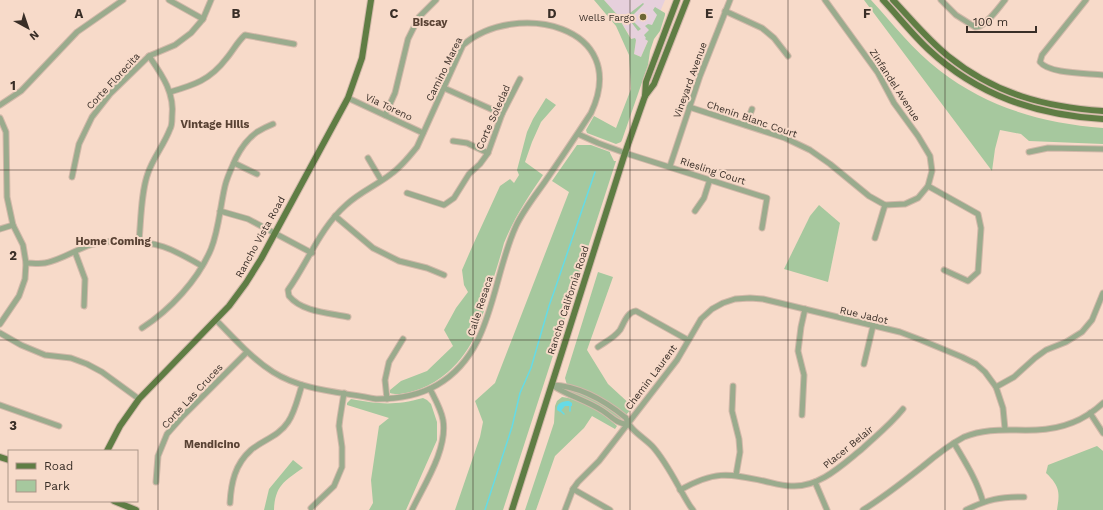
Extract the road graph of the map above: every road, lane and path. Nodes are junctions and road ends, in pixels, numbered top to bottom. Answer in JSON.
{"nodes":[{"id":1,"x":123,"y":0,"type":"edge"},
{"id":2,"x":169,"y":0,"type":"edge"},
{"id":3,"x":211,"y":0,"type":"edge"},
{"id":4,"x":371,"y":0,"type":"edge"},
{"id":5,"x":436,"y":0,"type":"edge"},
{"id":6,"x":677,"y":0,"type":"edge"},
{"id":7,"x":687,"y":0,"type":"edge"},
{"id":8,"x":730,"y":0,"type":"edge"},
{"id":9,"x":825,"y":0,"type":"edge"},
{"id":10,"x":883,"y":0,"type":"edge"},
{"id":11,"x":893,"y":0,"type":"edge"},
{"id":12,"x":941,"y":0,"type":"edge"},
{"id":13,"x":1005,"y":0,"type":"edge"},
{"id":14,"x":1086,"y":0,"type":"edge"},
{"id":15,"x":672,"y":12,"type":"junction"},
{"id":16,"x":725,"y":12,"type":"junction"},
{"id":17,"x":203,"y":18,"type":"junction"},
{"id":18,"x":474,"y":30,"type":"dead end"},
{"id":19,"x":587,"y":37,"type":"dead end"},
{"id":20,"x":294,"y":44,"type":"dead end"},
{"id":21,"x":149,"y":56,"type":"junction"},
{"id":22,"x":788,"y":56,"type":"dead end"},
{"id":23,"x":663,"y":60,"type":"junction"},
{"id":24,"x":1103,"y":75,"type":"edge"},
{"id":25,"x":520,"y":79,"type":"dead end"},
{"id":26,"x":444,"y":88,"type":"junction"},
{"id":27,"x":170,"y":92,"type":"junction"},
{"id":28,"x":645,"y":96,"type":"junction"},
{"id":29,"x":348,"y":98,"type":"junction"},
{"id":30,"x":0,"y":105,"type":"edge"},
{"id":31,"x":689,"y":107,"type":"junction"},
{"id":32,"x":752,"y":109,"type":"dead end"},
{"id":33,"x":1103,"y":111,"type":"edge"},
{"id":34,"x":385,"y":114,"type":"junction"},
{"id":35,"x":502,"y":114,"type":"junction"},
{"id":36,"x":0,"y":118,"type":"edge"},
{"id":37,"x":1103,"y":119,"type":"edge"},
{"id":38,"x":273,"y":124,"type":"dead end"},
{"id":39,"x":746,"y":125,"type":"junction"},
{"id":40,"x":423,"y":133,"type":"junction"},
{"id":41,"x":578,"y":134,"type":"junction"},
{"id":42,"x":453,"y":141,"type":"dead end"},
{"id":43,"x":1103,"y":149,"type":"edge"},
{"id":44,"x":1029,"y":152,"type":"dead end"},
{"id":45,"x":488,"y":153,"type":"junction"},
{"id":46,"x":625,"y":153,"type":"junction"},
{"id":47,"x":368,"y":158,"type":"dead end"},
{"id":48,"x":234,"y":163,"type":"junction"},
{"id":49,"x":670,"y":166,"type":"junction"},
{"id":50,"x":257,"y":174,"type":"dead end"},
{"id":51,"x":72,"y":177,"type":"dead end"},
{"id":52,"x":381,"y":180,"type":"junction"},
{"id":53,"x":710,"y":180,"type":"junction"},
{"id":54,"x":928,"y":186,"type":"junction"},
{"id":55,"x":407,"y":193,"type":"dead end"},
{"id":56,"x":885,"y":205,"type":"junction"},
{"id":57,"x":220,"y":211,"type":"junction"},
{"id":58,"x":696,"y":211,"type":"dead end"},
{"id":59,"x":335,"y":216,"type":"junction"},
{"id":60,"x":13,"y":224,"type":"junction"},
{"id":61,"x":762,"y":228,"type":"dead end"},
{"id":62,"x":0,"y":229,"type":"edge"},
{"id":63,"x":275,"y":232,"type":"junction"},
{"id":64,"x":874,"y":238,"type":"dead end"},
{"id":65,"x":139,"y":241,"type":"junction"},
{"id":66,"x":75,"y":252,"type":"junction"},
{"id":67,"x":312,"y":252,"type":"junction"},
{"id":68,"x":26,"y":263,"type":"junction"},
{"id":69,"x":202,"y":266,"type":"junction"},
{"id":70,"x":944,"y":270,"type":"dead end"},
{"id":71,"x":444,"y":276,"type":"dead end"},
{"id":72,"x":1103,"y":293,"type":"edge"},
{"id":73,"x":84,"y":306,"type":"dead end"},
{"id":74,"x":805,"y":309,"type":"junction"},
{"id":75,"x":348,"y":317,"type":"dead end"},
{"id":76,"x":216,"y":320,"type":"junction"},
{"id":77,"x":0,"y":324,"type":"edge"},
{"id":78,"x":873,"y":326,"type":"junction"},
{"id":79,"x":142,"y":328,"type":"dead end"},
{"id":80,"x":0,"y":332,"type":"edge"},
{"id":81,"x":403,"y":339,"type":"dead end"},
{"id":82,"x":688,"y":340,"type":"junction"},
{"id":83,"x":598,"y":347,"type":"dead end"},
{"id":84,"x":247,"y":352,"type":"junction"},
{"id":85,"x":864,"y":364,"type":"dead end"},
{"id":86,"x":302,"y":385,"type":"junction"},
{"id":87,"x":552,"y":385,"type":"junction"},
{"id":88,"x":733,"y":386,"type":"dead end"},
{"id":89,"x":996,"y":387,"type":"junction"},
{"id":90,"x":430,"y":389,"type":"junction"},
{"id":91,"x":344,"y":393,"type":"junction"},
{"id":92,"x":139,"y":399,"type":"junction"},
{"id":93,"x":386,"y":399,"type":"junction"},
{"id":94,"x":1103,"y":403,"type":"edge"},
{"id":95,"x":0,"y":405,"type":"edge"},
{"id":96,"x":903,"y":408,"type":"dead end"},
{"id":97,"x":1090,"y":413,"type":"junction"},
{"id":98,"x":802,"y":415,"type":"dead end"},
{"id":99,"x":627,"y":424,"type":"junction"},
{"id":100,"x":59,"y":426,"type":"dead end"},
{"id":101,"x":1005,"y":429,"type":"junction"},
{"id":102,"x":1103,"y":432,"type":"edge"},
{"id":103,"x":954,"y":443,"type":"junction"},
{"id":104,"x":108,"y":450,"type":"edge"},
{"id":105,"x":736,"y":475,"type":"junction"},
{"id":106,"x":156,"y":482,"type":"dead end"},
{"id":107,"x":815,"y":482,"type":"junction"},
{"id":108,"x":573,"y":489,"type":"junction"},
{"id":109,"x":680,"y":490,"type":"junction"},
{"id":110,"x":1024,"y":497,"type":"dead end"},
{"id":111,"x":116,"y":502,"type":"edge"},
{"id":112,"x":983,"y":502,"type":"junction"},
{"id":113,"x":230,"y":503,"type":"dead end"},
{"id":114,"x":311,"y":508,"type":"dead end"},
{"id":115,"x":136,"y":510,"type":"edge"},
{"id":116,"x":412,"y":510,"type":"edge"},
{"id":117,"x":512,"y":510,"type":"edge"},
{"id":118,"x":565,"y":510,"type":"edge"},
{"id":119,"x":610,"y":510,"type":"edge"},
{"id":120,"x":693,"y":510,"type":"edge"},
{"id":121,"x":827,"y":510,"type":"edge"},
{"id":122,"x":863,"y":510,"type":"edge"},
{"id":123,"x":966,"y":510,"type":"edge"}],
"edges":[{"from":1,"to":30,"type":"street"},
{"from":2,"to":17,"type":"street"},
{"from":3,"to":17,"type":"street","name":"Corte Florecita"},
{"from":4,"to":29,"type":"main road","name":"Rancho Vista Road"},
{"from":5,"to":34,"type":"street"},
{"from":6,"to":15,"type":"main road","name":"Rancho California Road"},
{"from":7,"to":23,"type":"main road","name":"Rancho California Road"},
{"from":8,"to":16,"type":"street","name":"Vineyard Avenue"},
{"from":9,"to":54,"type":"street","name":"Zinfandel Avenue"},
{"from":10,"to":37,"type":"main road"},
{"from":11,"to":33,"type":"main road"},
{"from":12,"to":13,"type":"street"},
{"from":14,"to":24,"type":"street"},
{"from":15,"to":23,"type":"main road"},
{"from":15,"to":28,"type":"main road","name":"Rancho California Road"},
{"from":16,"to":22,"type":"street"},
{"from":16,"to":31,"type":"street","name":"Vineyard Avenue"},
{"from":17,"to":21,"type":"street","name":"Corte Florecita"},
{"from":18,"to":26,"type":"street","name":"Camino Marea"},
{"from":19,"to":41,"type":"street"},
{"from":20,"to":27,"type":"street"},
{"from":21,"to":27,"type":"street"},
{"from":21,"to":51,"type":"street","name":"Corte Florecita"},
{"from":23,"to":28,"type":"main road","name":"Rancho California Road"},
{"from":25,"to":35,"type":"street","name":"Corte Soledad"},
{"from":26,"to":35,"type":"street"},
{"from":26,"to":40,"type":"street","name":"Camino Marea"},
{"from":27,"to":65,"type":"street"},
{"from":28,"to":46,"type":"main road","name":"Rancho California Road"},
{"from":29,"to":34,"type":"street","name":"Via Toreno"},
{"from":29,"to":63,"type":"main road","name":"Rancho Vista Road"},
{"from":31,"to":39,"type":"street","name":"Chenin Blanc Court"},
{"from":31,"to":49,"type":"street","name":"Vineyard Avenue"},
{"from":32,"to":39,"type":"street"},
{"from":34,"to":40,"type":"street","name":"Via Toreno"},
{"from":35,"to":45,"type":"street","name":"Corte Soledad"},
{"from":36,"to":60,"type":"street"},
{"from":38,"to":48,"type":"street"},
{"from":39,"to":56,"type":"street","name":"Chenin Blanc Court"},
{"from":40,"to":52,"type":"street","name":"Camino Marea"},
{"from":41,"to":46,"type":"street","name":"Riesling Court"},
{"from":41,"to":90,"type":"street","name":"Calle Resaca"},
{"from":42,"to":45,"type":"street"},
{"from":43,"to":44,"type":"street"},
{"from":45,"to":55,"type":"street","name":"Corte Soledad"},
{"from":46,"to":49,"type":"street","name":"Riesling Court"},
{"from":46,"to":87,"type":"main road","name":"Rancho California Road"},
{"from":47,"to":52,"type":"street"},
{"from":48,"to":50,"type":"street"},
{"from":48,"to":57,"type":"street"},
{"from":49,"to":53,"type":"street","name":"Riesling Court"},
{"from":52,"to":59,"type":"street","name":"Camino Marea"},
{"from":53,"to":58,"type":"street"},
{"from":53,"to":61,"type":"street","name":"Riesling Court"},
{"from":54,"to":56,"type":"street"},
{"from":54,"to":70,"type":"street"},
{"from":56,"to":64,"type":"street"},
{"from":57,"to":63,"type":"street"},
{"from":57,"to":69,"type":"street"},
{"from":59,"to":67,"type":"street","name":"Camino Marea"},
{"from":59,"to":71,"type":"street"},
{"from":60,"to":62,"type":"street"},
{"from":60,"to":68,"type":"street"},
{"from":63,"to":67,"type":"street"},
{"from":63,"to":76,"type":"main road","name":"Rancho Vista Road"},
{"from":65,"to":66,"type":"street"},
{"from":65,"to":69,"type":"street"},
{"from":66,"to":68,"type":"street"},
{"from":66,"to":73,"type":"street"},
{"from":67,"to":75,"type":"street","name":"Camino Marea"},
{"from":68,"to":77,"type":"street"},
{"from":69,"to":79,"type":"street"},
{"from":72,"to":89,"type":"street"},
{"from":74,"to":78,"type":"street","name":"Rue Jadot"},
{"from":74,"to":82,"type":"street","name":"Rue Jadot"},
{"from":74,"to":98,"type":"street"},
{"from":76,"to":84,"type":"street","name":"Calle Resaca"},
{"from":76,"to":92,"type":"main road","name":"Rancho Vista Road"},
{"from":78,"to":85,"type":"street"},
{"from":78,"to":89,"type":"street","name":"Rue Jadot"},
{"from":80,"to":92,"type":"street"},
{"from":81,"to":93,"type":"street"},
{"from":82,"to":83,"type":"street"},
{"from":82,"to":99,"type":"street","name":"Chemin Laurent"},
{"from":84,"to":86,"type":"street","name":"Calle Resaca"},
{"from":84,"to":106,"type":"street","name":"Corte Las Cruces"},
{"from":86,"to":91,"type":"street","name":"Calle Resaca"},
{"from":86,"to":113,"type":"street"},
{"from":87,"to":99,"type":"street"},
{"from":87,"to":99,"type":"street"},
{"from":87,"to":117,"type":"main road","name":"Rancho California Road"},
{"from":88,"to":105,"type":"street"},
{"from":89,"to":101,"type":"street","name":"Rue Jadot"},
{"from":90,"to":93,"type":"street","name":"Calle Resaca"},
{"from":90,"to":116,"type":"street"},
{"from":91,"to":93,"type":"street","name":"Calle Resaca"},
{"from":91,"to":114,"type":"street"},
{"from":92,"to":104,"type":"main road","name":"Rancho Vista Road"},
{"from":94,"to":97,"type":"street"},
{"from":95,"to":100,"type":"street"},
{"from":96,"to":107,"type":"street","name":"Placer Belair"},
{"from":97,"to":101,"type":"street"},
{"from":97,"to":102,"type":"street"},
{"from":99,"to":108,"type":"street","name":"Chemin Laurent"},
{"from":99,"to":109,"type":"street"},
{"from":101,"to":103,"type":"street"},
{"from":103,"to":112,"type":"street"},
{"from":103,"to":122,"type":"street"},
{"from":105,"to":107,"type":"street","name":"Placer Belair"},
{"from":105,"to":109,"type":"street","name":"Placer Belair"},
{"from":107,"to":121,"type":"street"},
{"from":108,"to":118,"type":"street","name":"Chemin Laurent"},
{"from":108,"to":119,"type":"street"},
{"from":109,"to":120,"type":"street"},
{"from":110,"to":112,"type":"street"},
{"from":111,"to":115,"type":"main road"},
{"from":112,"to":123,"type":"street"}]}
